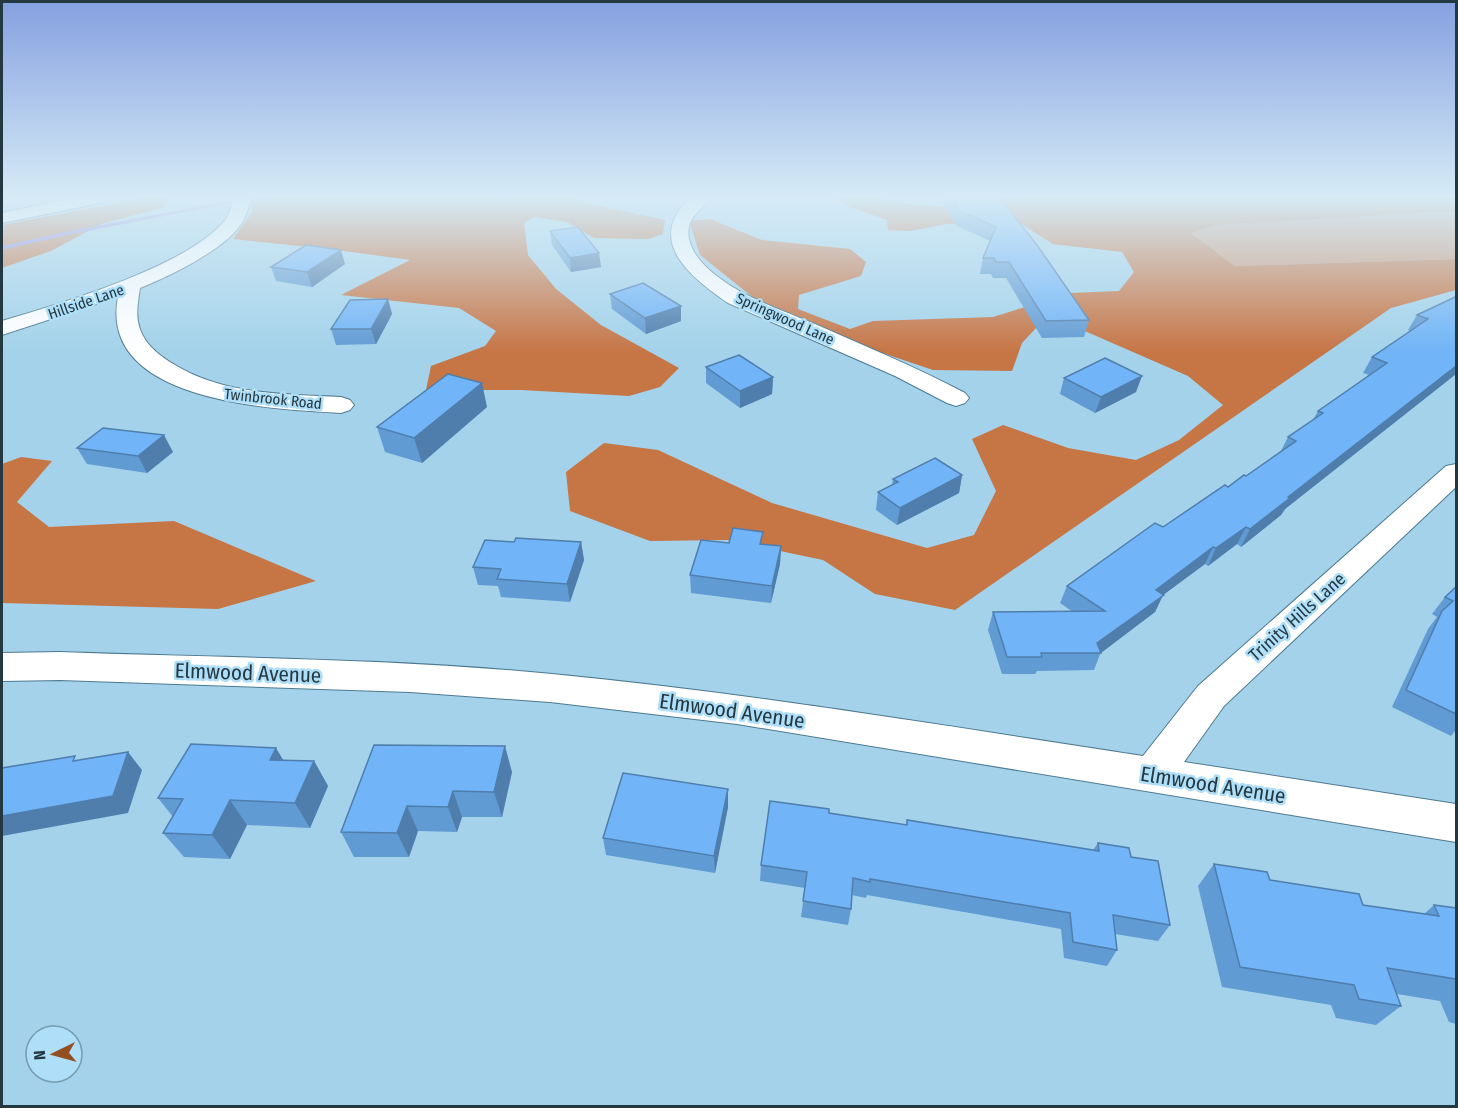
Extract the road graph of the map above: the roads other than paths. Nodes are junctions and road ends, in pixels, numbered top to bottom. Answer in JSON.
{"nodes":[{"id":1,"x":201,"y":249,"type":"edge"},
{"id":2,"x":683,"y":249,"type":"edge"},
{"id":3,"x":130,"y":286,"type":"junction"},
{"id":4,"x":2,"y":328,"type":"edge"},
{"id":5,"x":956,"y":398,"type":"dead end"},
{"id":6,"x":341,"y":405,"type":"dead end"},
{"id":7,"x":1456,"y":472,"type":"edge"},
{"id":8,"x":2,"y":667,"type":"edge"},
{"id":9,"x":1152,"y":775,"type":"junction"},
{"id":10,"x":1456,"y":822,"type":"edge"}],
"edges":[{"from":1,"to":3,"type":"street","name":"Hillside Lane"},
{"from":2,"to":5,"type":"street","name":"Springwood Lane"},
{"from":3,"to":4,"type":"street","name":"Hillside Lane"},
{"from":3,"to":6,"type":"street","name":"Twinbrook Road"},
{"from":7,"to":9,"type":"street","name":"Trinity Hills Lane"},
{"from":8,"to":9,"type":"street","name":"Elmwood Avenue"},
{"from":9,"to":10,"type":"street","name":"Elmwood Avenue"}]}
